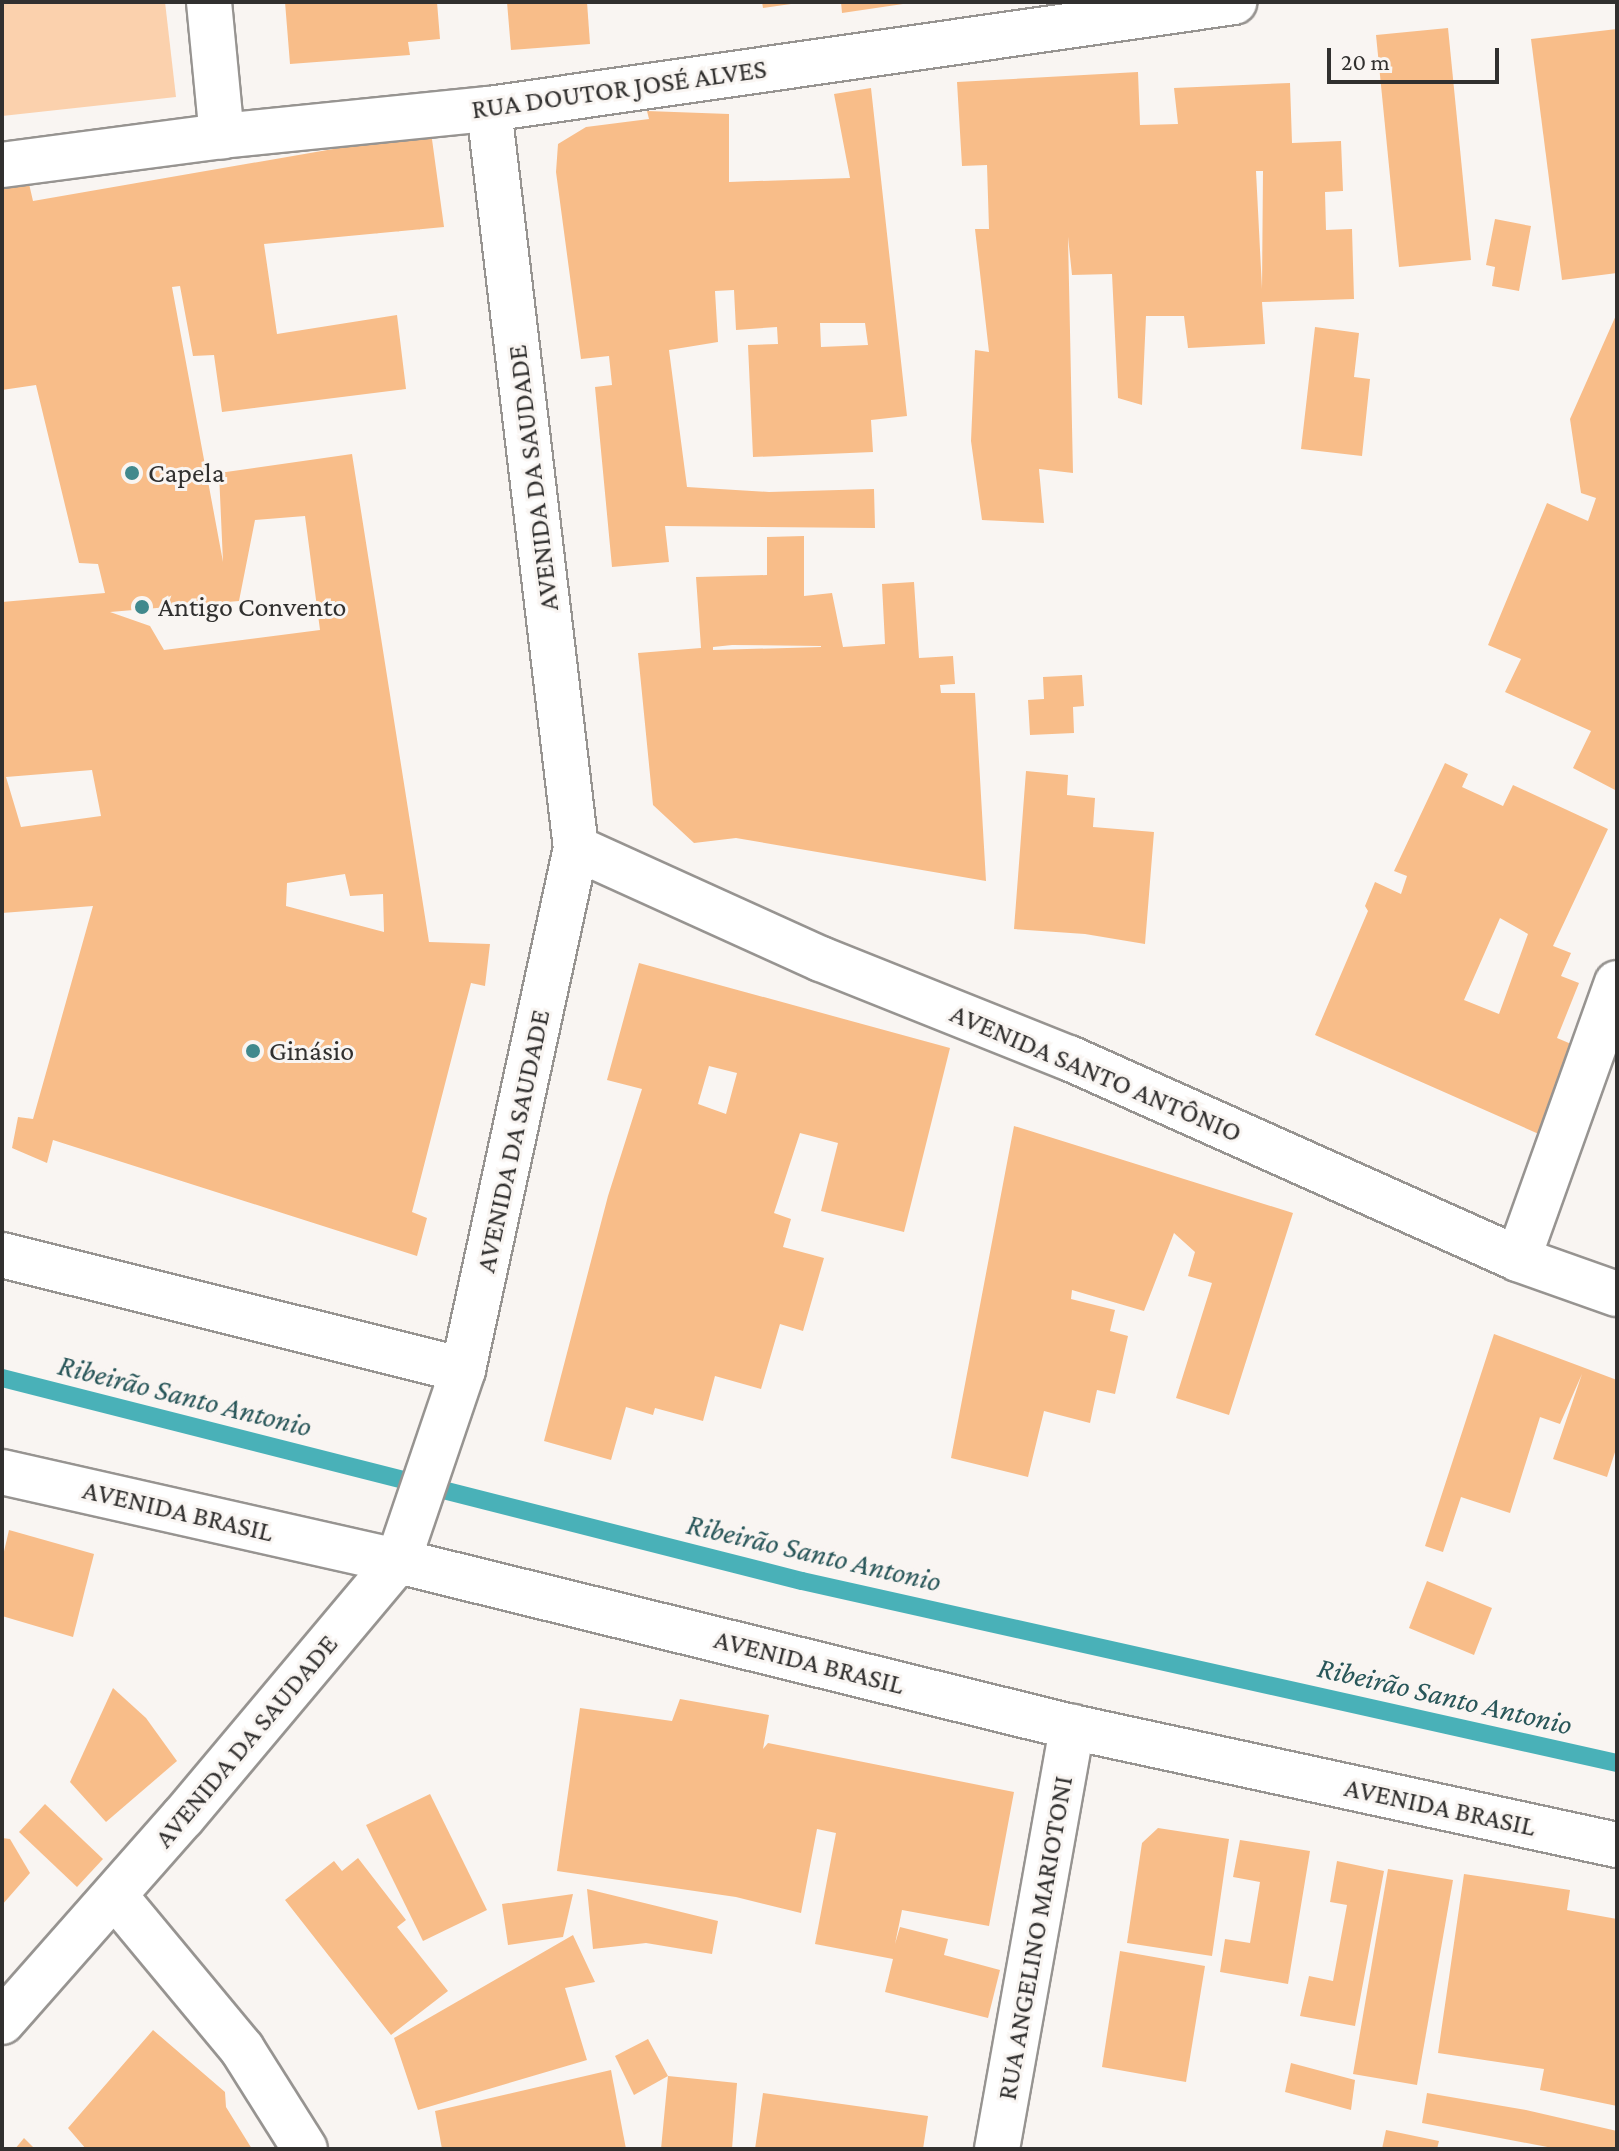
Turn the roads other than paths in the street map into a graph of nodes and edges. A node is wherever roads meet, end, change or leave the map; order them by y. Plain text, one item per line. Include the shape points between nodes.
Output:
1 (209, 2) edge
2 (1234, 2) edge
3 (489, 109) junction
4 (222, 136) junction
5 (2, 165) edge
6 (576, 848) junction
7 (1617, 983) edge
8 (2, 1255) edge
9 (1518, 1259) junction
10 (1617, 1294) edge
11 (463, 1370) junction
12 (2, 1472) edge
13 (398, 1561) junction
14 (1072, 1727) junction
15 (1617, 1845) edge
16 (115, 1896) junction
17 (2, 2022) edge
18 (305, 2149) edge
19 (997, 2149) edge

1 - 4 main road
2 - 3 main road, RUA DOUTOR JOSÉ ALVES
3 - 4 main road, RUA DOUTOR JOSÉ ALVES
3 - 6 main road, AVENIDA DA SAUDADE
4 - 5 main road, RUA DOUTOR JOSÉ ALVES
6 - 9 main road, AVENIDA SANTO ANTÔNIO via 821,959 1069,1058
6 - 11 main road, AVENIDA DA SAUDADE
7 - 9 main road
8 - 11 main road
9 - 10 main road, AVENIDA SANTO ANTÔNIO
11 - 13 main road, AVENIDA DA SAUDADE
12 - 13 main road, AVENIDA BRASIL
13 - 14 main road, AVENIDA BRASIL
13 - 16 main road, AVENIDA DA SAUDADE
14 - 15 main road, AVENIDA BRASIL
14 - 19 main road, RUA ANGELINO MARIOTONI
16 - 17 main road, AVENIDA DA SAUDADE
16 - 18 main road via 242,2049

